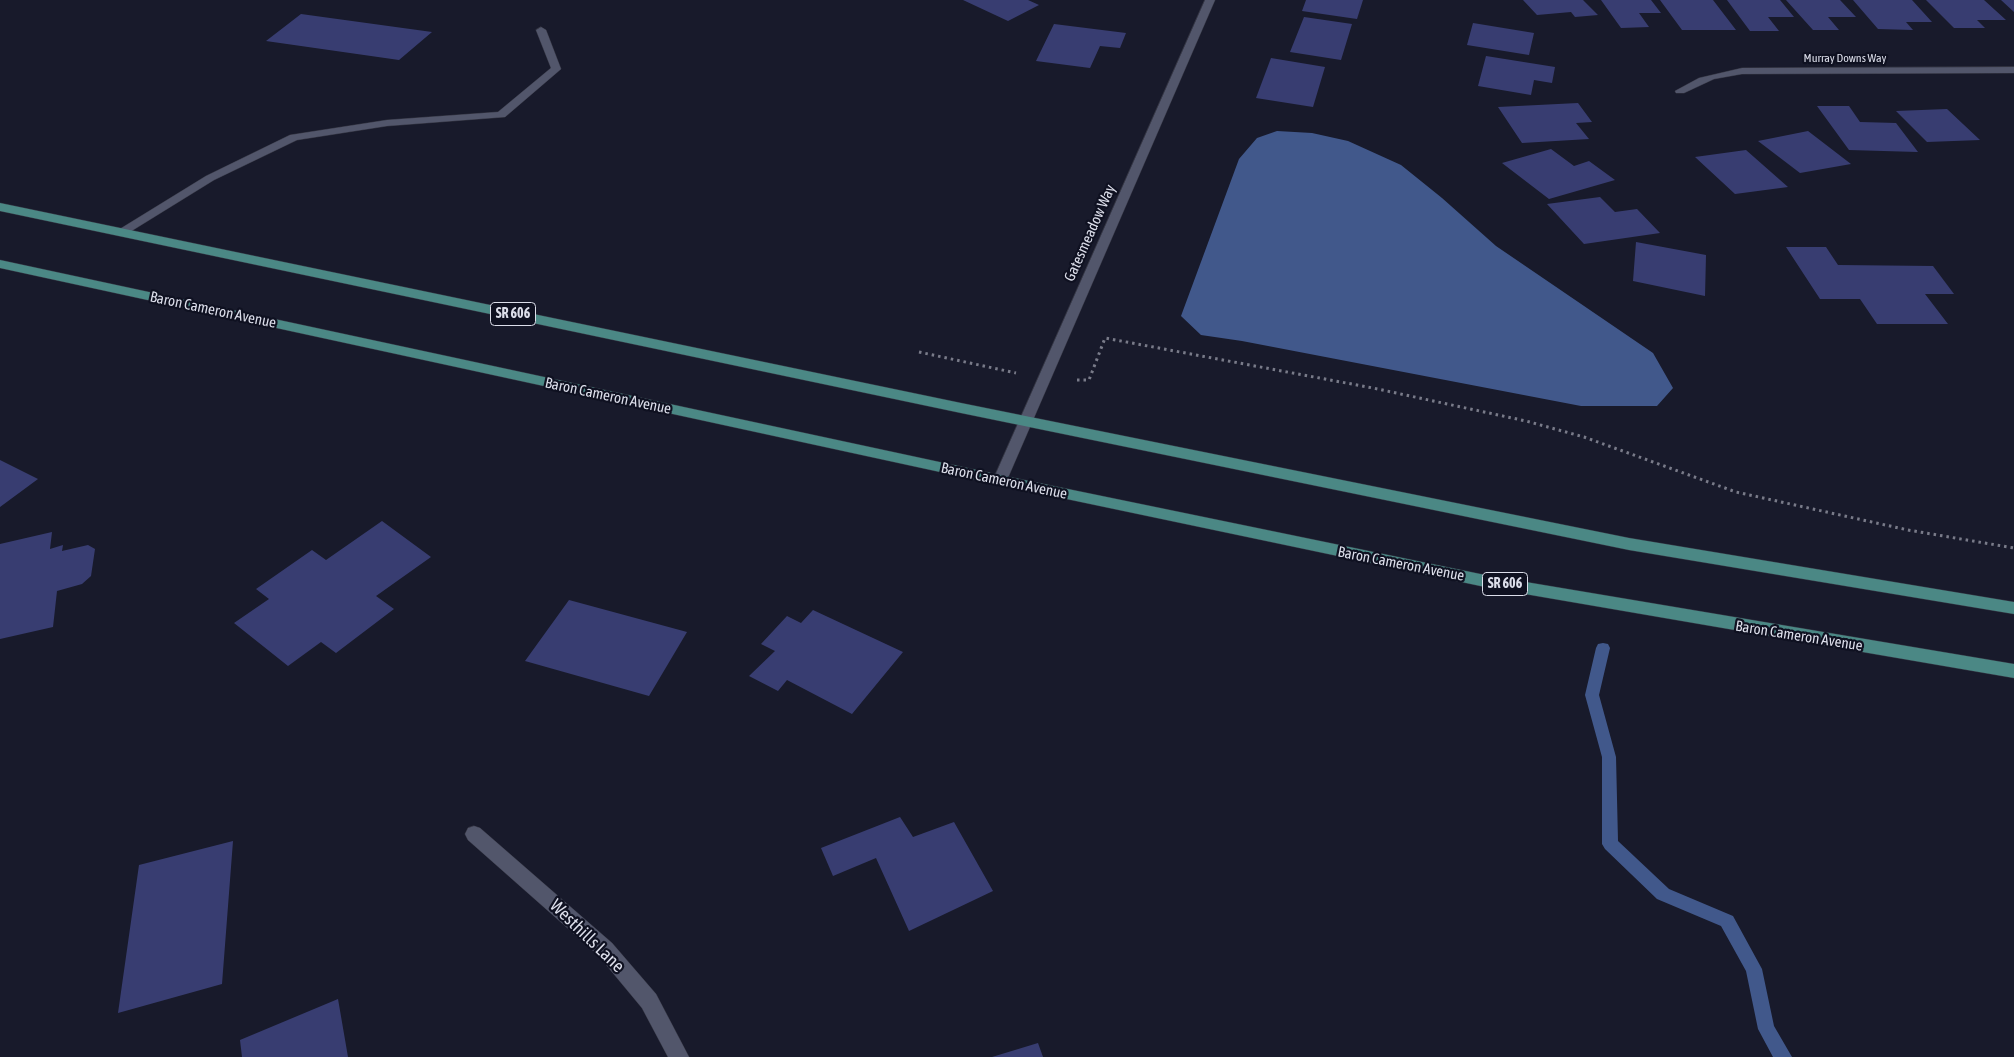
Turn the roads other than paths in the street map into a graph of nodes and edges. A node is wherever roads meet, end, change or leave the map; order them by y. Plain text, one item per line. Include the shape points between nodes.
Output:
1 (1195, 0) edge
2 (1209, 1) edge
3 (541, 30) dead end
4 (2014, 70) edge
5 (1680, 91) dead end
6 (0, 207) edge
7 (121, 232) junction
8 (0, 264) edge
9 (1026, 420) junction
10 (1000, 480) junction
11 (2014, 608) edge
12 (2014, 670) edge
13 (474, 834) dead end
14 (679, 1057) edge

1 - 2 street
2 - 9 street, Gatesmeadow Way
3 - 7 street via 556,69 501,115 387,123 294,136 210,178
4 - 5 street, Murray Downs Way via 1742,70 1693,82
6 - 7 main road, SR 606
7 - 9 main road, SR 606
8 - 10 main road, Baron Cameron Avenue / SR 606
9 - 10 street, Gatesmeadow Way
9 - 11 main road, SR 606 via 1629,544
10 - 12 main road, Baron Cameron Avenue / SR 606 via 1490,582
13 - 14 street, Westhills Lane via 605,949 649,1001

